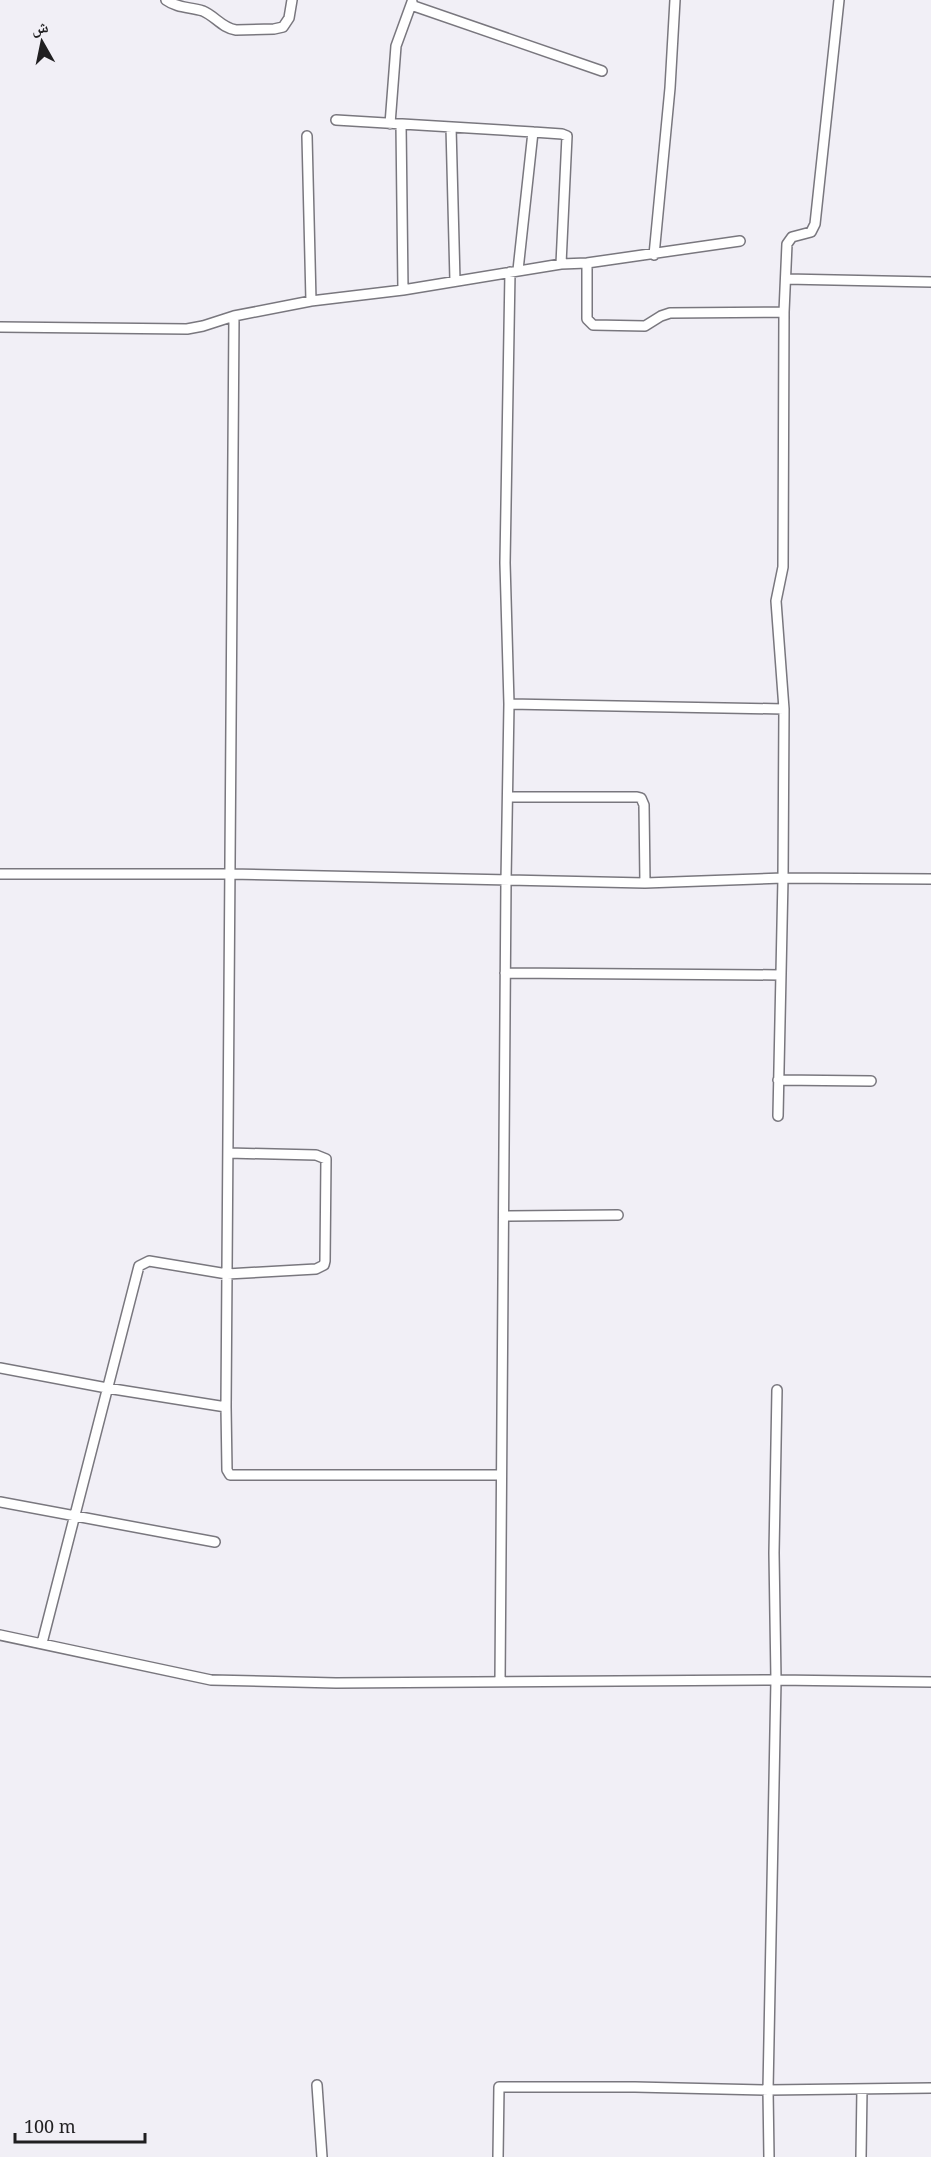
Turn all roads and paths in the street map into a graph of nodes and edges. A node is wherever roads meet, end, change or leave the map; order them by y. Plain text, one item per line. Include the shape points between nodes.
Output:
1 (166, 0) edge
2 (292, 0) edge
3 (675, 0) edge
4 (839, 0) edge
5 (412, 3) edge
6 (602, 71) dead end
7 (336, 120) dead end
8 (390, 124) junction
9 (401, 124) junction
10 (451, 127) junction
11 (533, 132) junction
12 (307, 136) dead end
13 (740, 241) dead end
14 (654, 255) junction
15 (587, 263) junction
16 (561, 264) junction
17 (514, 271) junction
18 (786, 279) junction
19 (455, 281) junction
20 (931, 282) edge
21 (403, 290) junction
22 (311, 301) junction
23 (784, 312) junction
24 (234, 316) junction
25 (0, 327) edge
26 (509, 704) junction
27 (784, 709) junction
28 (508, 797) junction
29 (0, 874) edge
30 (229, 874) junction
31 (783, 878) junction
32 (931, 879) edge
33 (506, 881) junction
34 (645, 883) junction
35 (505, 973) junction
36 (780, 975) junction
37 (778, 1080) junction
38 (872, 1081) dead end
39 (778, 1116) dead end
40 (228, 1153) junction
41 (618, 1215) dead end
42 (505, 1216) junction
43 (227, 1274) junction
44 (0, 1368) edge
45 (107, 1388) junction
46 (777, 1390) dead end
47 (226, 1407) junction
48 (501, 1475) junction
49 (0, 1503) edge
50 (75, 1516) junction
51 (215, 1542) dead end
52 (0, 1635) edge
53 (42, 1643) junction
54 (776, 1680) junction
55 (500, 1682) junction
56 (931, 1682) edge
57 (317, 2085) dead end
58 (931, 2088) edge
59 (862, 2089) junction
60 (768, 2090) junction
61 (322, 2157) edge
62 (498, 2157) edge
63 (769, 2157) edge
64 (861, 2157) edge

1 - 2 street via 175,6 205,12 236,30 284,27
3 - 14 street
4 - 18 street via 815,224 811,232 789,240
5 - 6 street
5 - 8 street via 396,46
7 - 8 street
8 - 9 street
9 - 10 street
9 - 21 street
10 - 11 street
10 - 19 street
11 - 16 street via 567,136
11 - 17 street
12 - 22 street
13 - 14 street
14 - 15 street
15 - 16 street
15 - 23 street via 586,320 590,324 645,326 670,313
16 - 17 street
17 - 19 street
17 - 26 street via 506,563
18 - 20 street
18 - 23 street
19 - 21 street
21 - 22 street
22 - 24 street
23 - 27 street via 783,567 776,601
24 - 25 street via 187,329
24 - 30 street
26 - 27 street
26 - 28 street
27 - 31 street
28 - 33 street
28 - 34 street via 641,798
29 - 30 street
30 - 33 street
30 - 40 street
31 - 32 street
31 - 34 street
31 - 36 street
33 - 34 street
33 - 35 street
35 - 36 street
35 - 42 street
36 - 37 street
37 - 38 street
37 - 39 street
40 - 43 street
40 - 43 street via 316,1155 328,1163 324,1265 311,1270
41 - 42 street
42 - 48 street
43 - 45 street via 149,1261 139,1266
43 - 47 street
44 - 45 street
45 - 47 street
45 - 50 street
46 - 54 street
47 - 48 street via 230,1475
48 - 55 street
49 - 50 street
50 - 51 street
50 - 53 street
52 - 53 street
53 - 55 street via 211,1680
54 - 55 street
54 - 56 street
54 - 60 street
57 - 61 street
58 - 59 street
59 - 60 street
59 - 64 street
60 - 62 street via 499,2087
60 - 63 street

